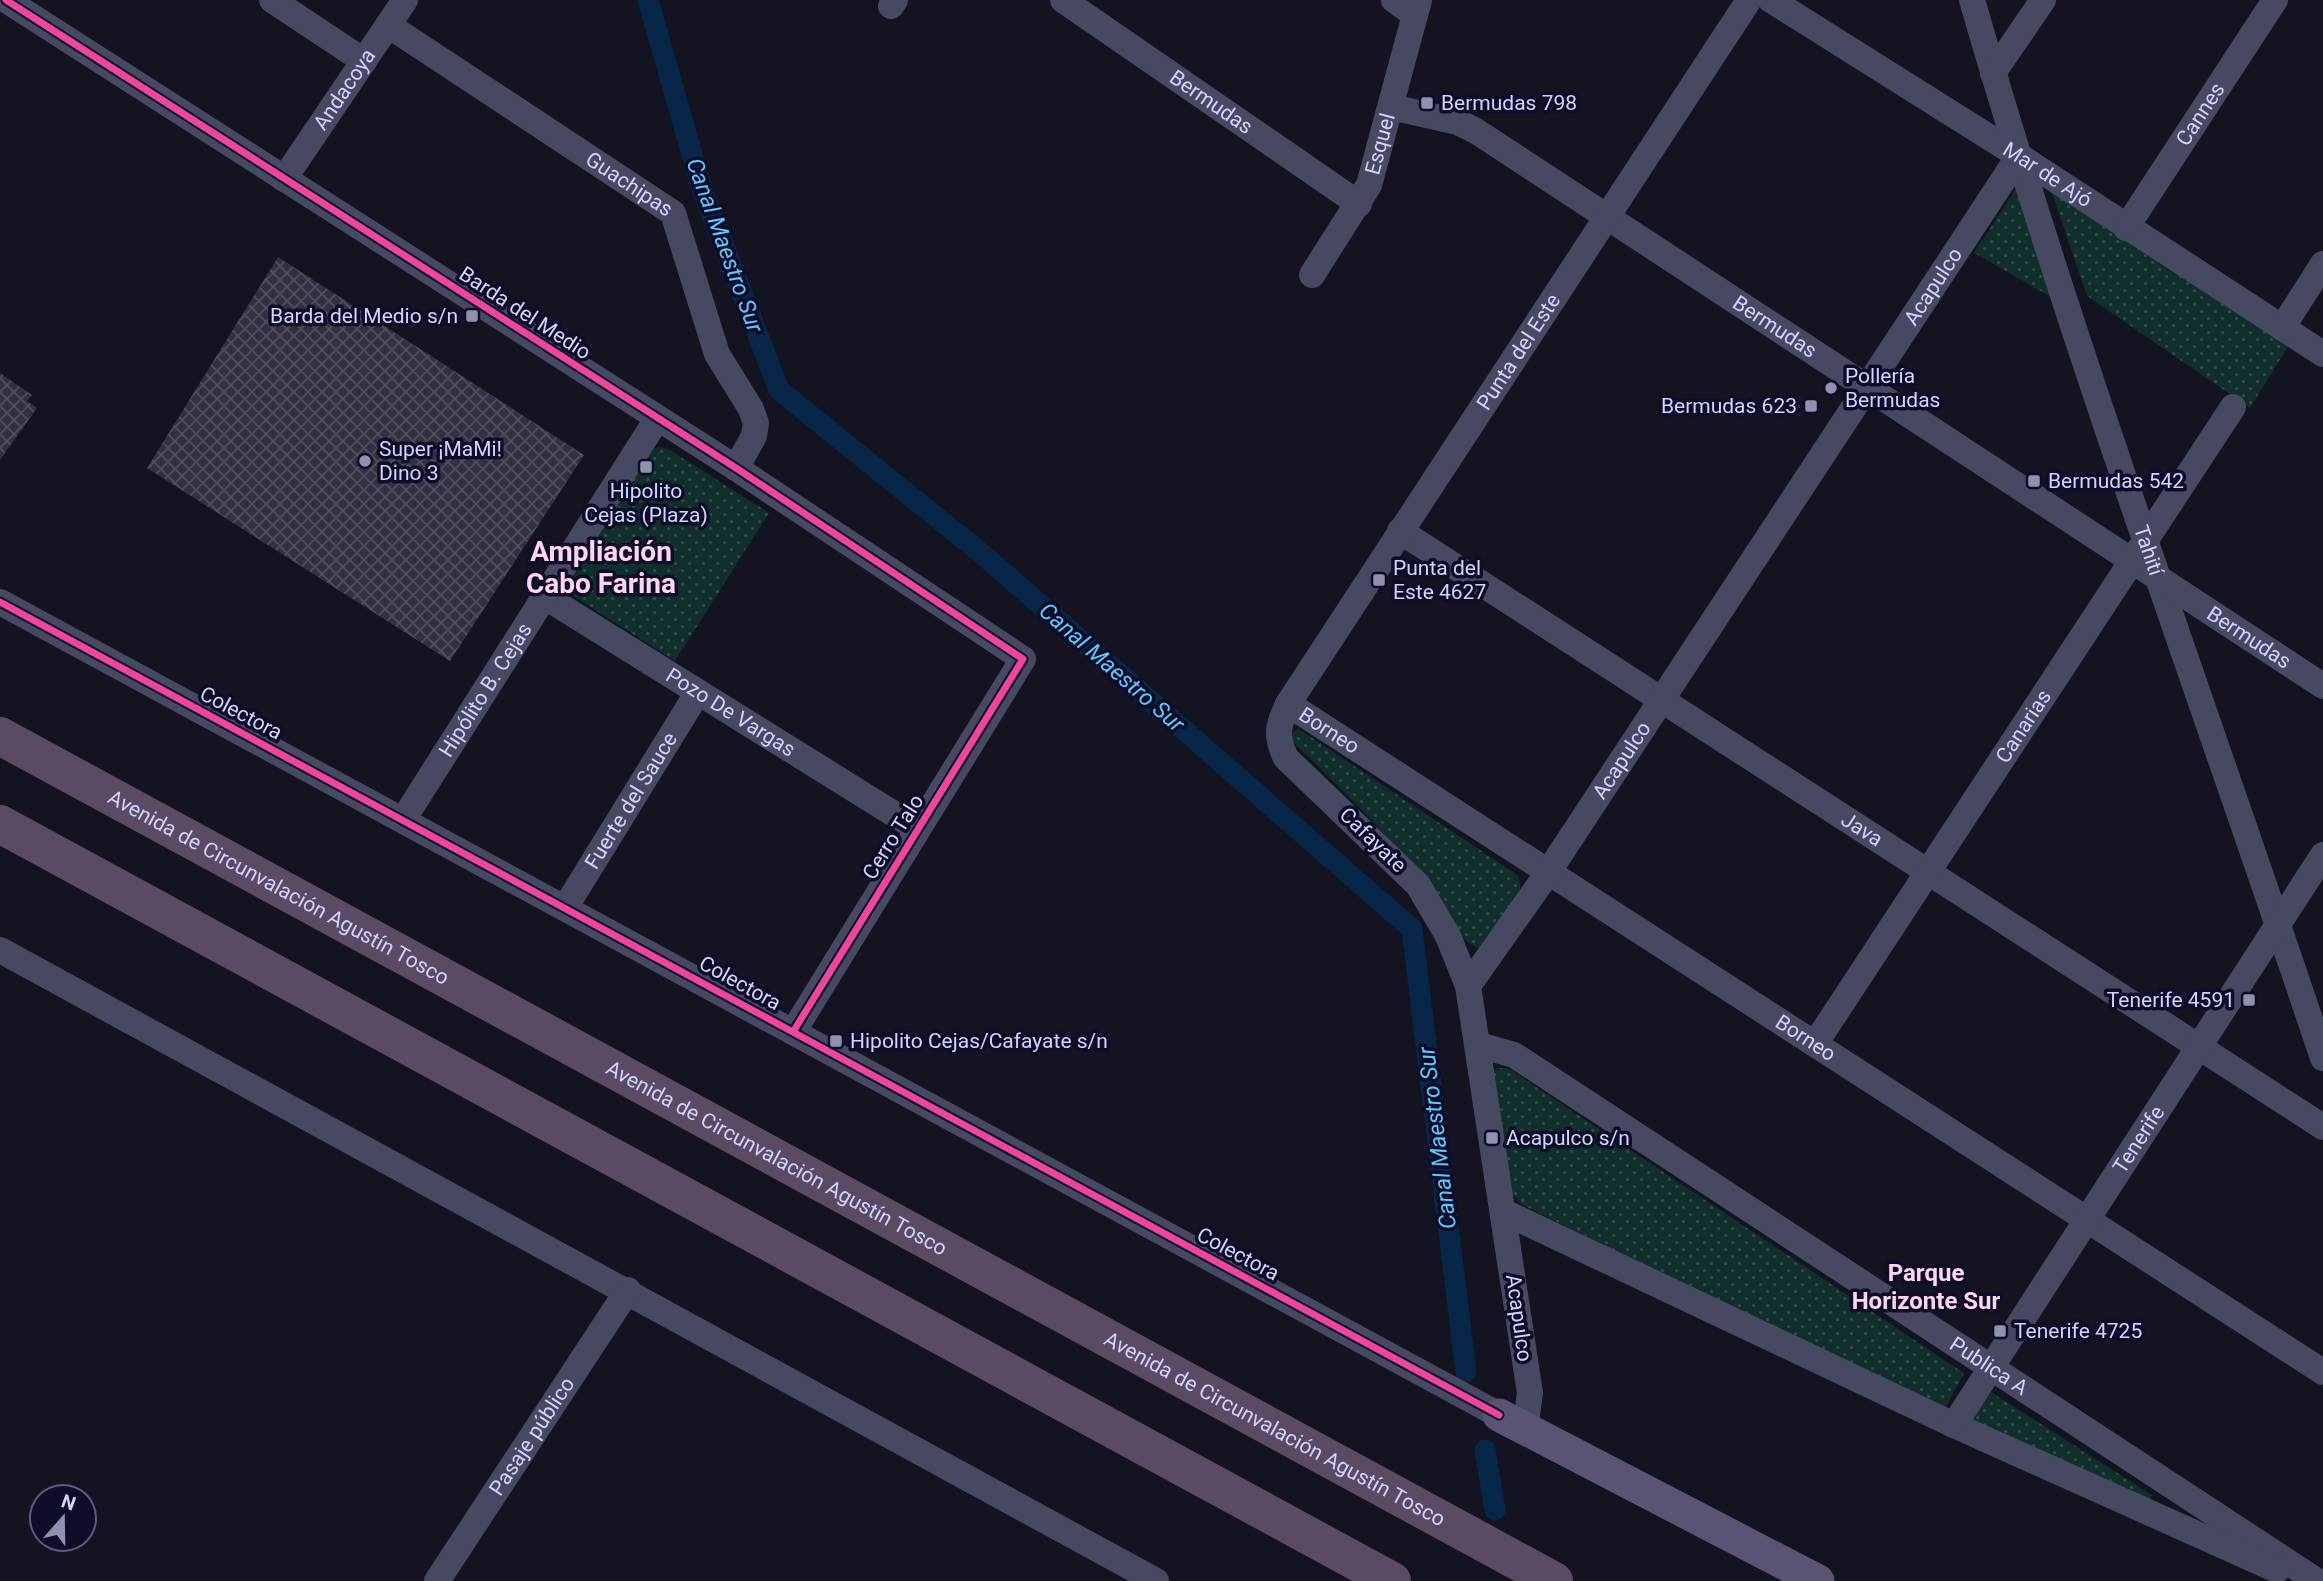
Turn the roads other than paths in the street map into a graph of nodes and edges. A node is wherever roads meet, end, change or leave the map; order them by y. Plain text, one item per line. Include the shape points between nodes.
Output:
1 (6, 0) edge
2 (272, 0) edge
3 (405, 0) edge
4 (1063, 0) edge
5 (1749, 0) edge
6 (1771, 0) edge
7 (1972, 0) edge
8 (2043, 0) edge
9 (2275, 0) edge
10 (1409, 5) edge
11 (388, 25) junction
12 (364, 61) junction
13 (1993, 73) junction
14 (1391, 107) junction
15 (2019, 156) junction
16 (284, 180) junction
17 (1359, 204) junction
18 (1606, 216) junction
19 (2126, 228) junction
20 (2323, 264) edge
21 (1311, 275) dead end
22 (2282, 328) junction
23 (2323, 354) edge
24 (1866, 387) junction
25 (2232, 407) dead end
26 (657, 419) junction
27 (736, 468) junction
28 (1400, 531) junction
29 (2138, 551) junction
30 (2157, 577) junction
31 (544, 596) junction
32 (0, 602) edge
33 (1023, 659) joint
34 (2323, 686) edge
35 (698, 692) junction
36 (1661, 700) junction
37 (1288, 704) junction
38 (0, 736) edge
39 (403, 820) junction
40 (0, 824) edge
41 (918, 830) junction
42 (0, 831) edge
43 (39, 846) junction
44 (2323, 855) edge
45 (1928, 872) junction
46 (1547, 874) junction
47 (565, 908) junction
48 (2278, 925) junction
49 (0, 950) edge
50 (1468, 986) junction
51 (793, 1032) junction
52 (1815, 1044) junction
53 (1479, 1045) junction
54 (2199, 1046) junction
55 (2323, 1058) edge
56 (2323, 1127) edge
57 (1504, 1212) junction
58 (2086, 1221) junction
59 (628, 1290) junction
60 (1992, 1367) junction
61 (2323, 1372) edge
62 (1512, 1423) junction
63 (1954, 1425) junction
64 (2183, 1493) junction
65 (2166, 1520) junction
66 (437, 1581) edge
67 (1156, 1581) edge
68 (1392, 1581) edge
69 (1554, 1581) edge
70 (1818, 1581) edge
71 (2302, 1581) edge
72 (2317, 1581) edge

1 - 16 street, Barda del Medio
2 - 12 street
3 - 11 street, Andacoya
4 - 17 street, Bermudas
5 - 18 street, Punta del Este
6 - 15 street, Mar de Ajó
7 - 13 street, Tahití
8 - 13 street
9 - 19 street, Cannes
10 - 14 street, Esquel
11 - 12 street, Andacoya
11 - 27 street, Guachipas via 673,213 717,354 756,423
12 - 16 street, Andacoya
13 - 15 street, Tahití
14 - 17 street, Esquel
14 - 18 street, Bermudas via 1458,122 1476,131
15 - 19 street, Mar de Ajó
15 - 24 street, Acapulco
15 - 29 street, Tahití
16 - 26 street, Barda del Medio
17 - 21 street, Esquel
18 - 24 street, Bermudas
18 - 28 street, Punta del Este
19 - 22 street, Mar de Ajó
20 - 22 street
22 - 23 street, Mar de Ajó
24 - 29 street, Bermudas
24 - 36 street, Acapulco
25 - 29 street, Canarias
26 - 27 street, Barda del Medio
26 - 31 street, Hipólito B. Cejas
27 - 33 street, Barda del Medio
28 - 36 street, Java
28 - 37 street, Punta del Este
29 - 30 street, Bermudas
29 - 45 street, Canarias
30 - 34 street, Bermudas
30 - 48 street, Tahití
31 - 35 street, Pozo De Vargas
31 - 39 street, Hipólito B. Cejas
32 - 39 street, Colectora
33 - 41 street, Cerro Talo
35 - 41 street, Pozo De Vargas
35 - 47 street, Fuerte del Sauce
36 - 45 street, Java
36 - 46 street, Acapulco
37 - 46 street, Borneo
37 - 50 street, Cafayate via 1278,726 1278,742 1286,758 1418,885 1448,936
38 - 69 highway, Avenida de Circunvalación Agustín Tosco
39 - 47 street, Colectora
40 - 43 highway
41 - 51 street, Cerro Talo
42 - 43 highway
43 - 68 highway
44 - 48 street, Tenerife
45 - 52 street, Canarias
45 - 54 street, Java
46 - 50 street, Acapulco
46 - 52 street, Borneo
47 - 51 street, Colectora
48 - 54 street, Tenerife
48 - 55 street, Tahití
49 - 59 street
50 - 53 street, Acapulco
51 - 62 street, Colectora
52 - 58 street, Borneo
53 - 57 street, Acapulco
53 - 60 street, Publica A via 1514,1055
54 - 56 street, Java
54 - 58 street, Tenerife
57 - 62 street, Acapulco via 1530,1393
57 - 63 street
58 - 60 street, Tenerife
58 - 61 street, Borneo
59 - 66 street, Pasaje público
59 - 67 street
60 - 63 street, Tenerife
60 - 64 street, Publica A
62 - 70 main road, Colectora
63 - 65 street
64 - 65 street
64 - 72 street, Publica A
65 - 71 street

